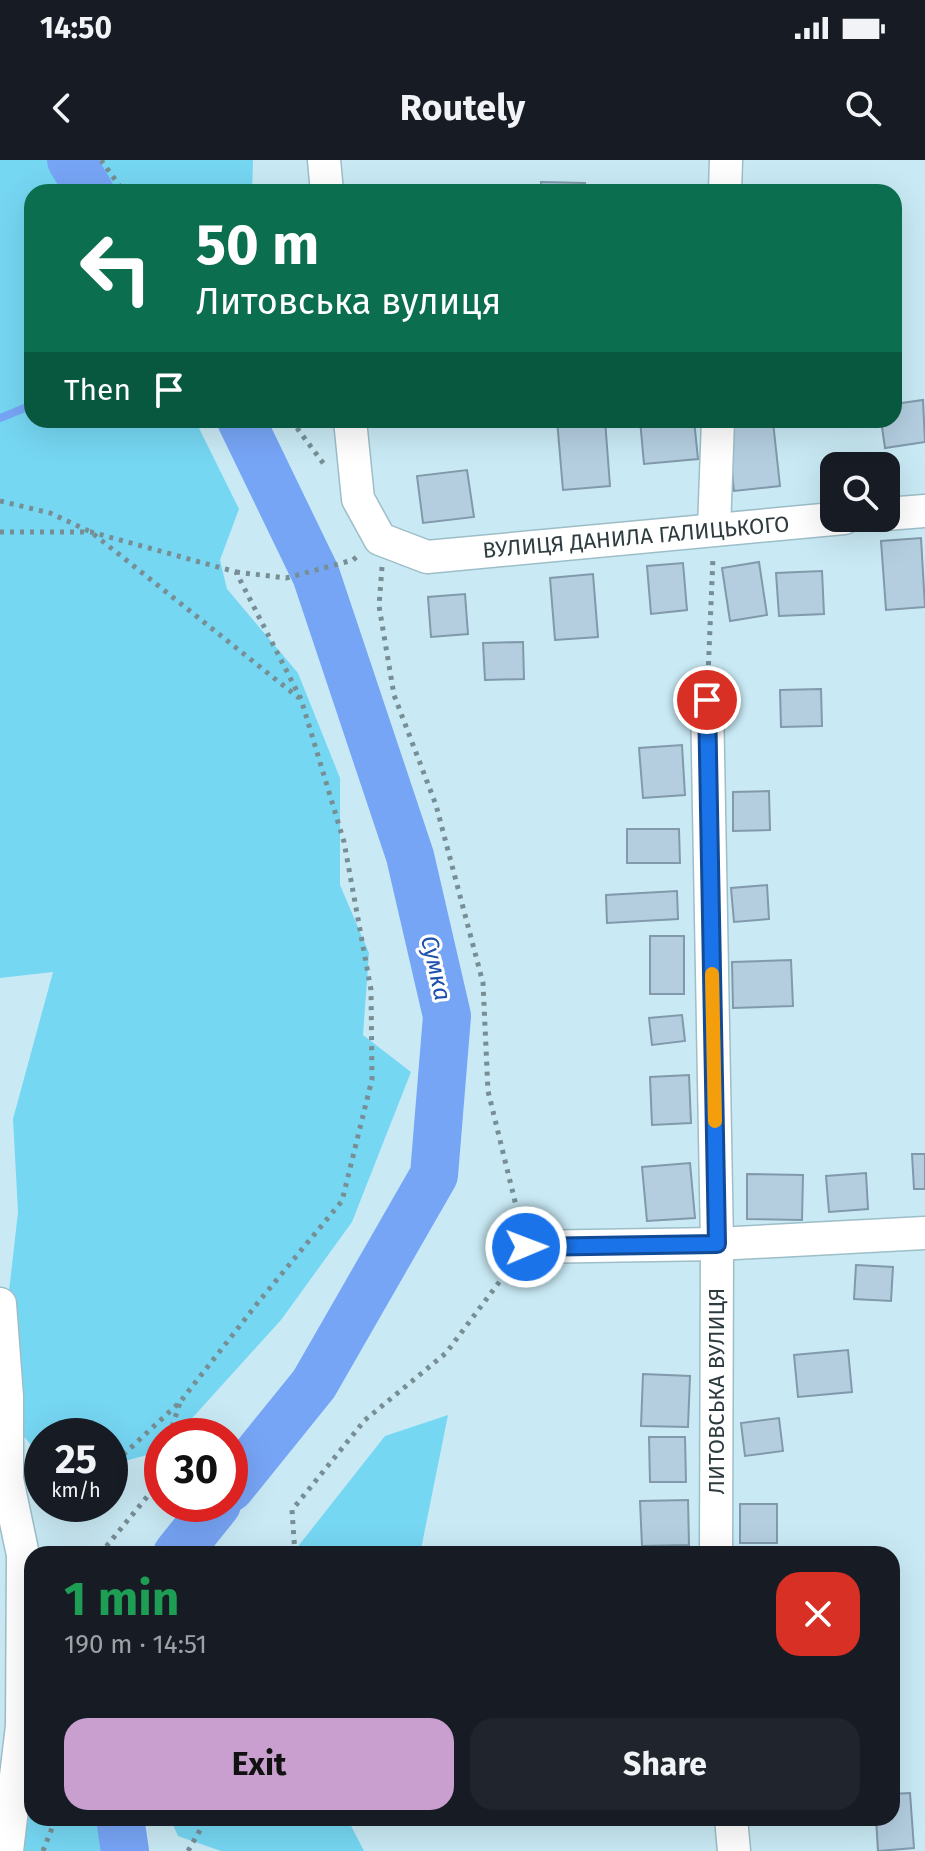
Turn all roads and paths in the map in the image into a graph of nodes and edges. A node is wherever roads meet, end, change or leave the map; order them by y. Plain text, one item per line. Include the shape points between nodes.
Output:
1 (101, 160) edge
2 (324, 160) edge
3 (726, 160) edge
4 (118, 184) edge
5 (326, 184) edge
6 (725, 184) edge
7 (351, 428) edge
8 (718, 428) edge
9 (0, 501) edge
10 (925, 511) edge
11 (900, 513) edge
12 (820, 520) edge
13 (714, 529) junction
14 (0, 532) edge
15 (91, 532) junction
16 (380, 539) junction
17 (353, 560) dead end
18 (236, 572) junction
19 (301, 699) junction
20 (707, 700) joint
21 (925, 1233) edge
22 (717, 1244) junction
23 (526, 1247) junction
24 (0, 1304) edge
25 (180, 1402) junction
26 (175, 1418) edge
27 (128, 1450) edge
28 (4, 1478) edge
29 (144, 1501) edge
30 (107, 1546) edge
31 (294, 1546) edge
32 (716, 1546) edge
33 (53, 1826) edge
34 (203, 1826) edge
35 (732, 1826) edge
36 (190, 1850) edge
37 (7, 1851) edge
38 (43, 1851) edge
39 (734, 1851) edge

1 - 4 path
2 - 5 street
3 - 6 street
7 - 16 street via 358,499
8 - 13 street
9 - 15 path via 50,513
10 - 11 street
12 - 13 street, ВУЛИЦЯ ДАНИЛА ГАЛИЦЬКОГО
13 - 16 street, ВУЛИЦЯ ДАНИЛА ГАЛИЦЬКОГО via 427,557
13 - 20 path
14 - 15 path
15 - 18 path
15 - 19 path
16 - 23 path via 379,606 394,695 436,805 483,983 488,1091
17 - 18 path via 286,578
18 - 19 path
19 - 25 path via 344,842 371,990 372,1079 342,1201
20 - 22 street, ЛИТОВСЬКА ВУЛИЦЯ
21 - 22 street
22 - 23 street
22 - 32 street, ЛИТОВСЬКА ВУЛИЦЯ
23 - 31 path via 446,1353 365,1420 292,1510
24 - 28 street via 7,1397
25 - 26 path
25 - 27 path
28 - 37 street via 23,1555 22,1726
29 - 30 path
33 - 38 path
34 - 36 path
35 - 39 street

